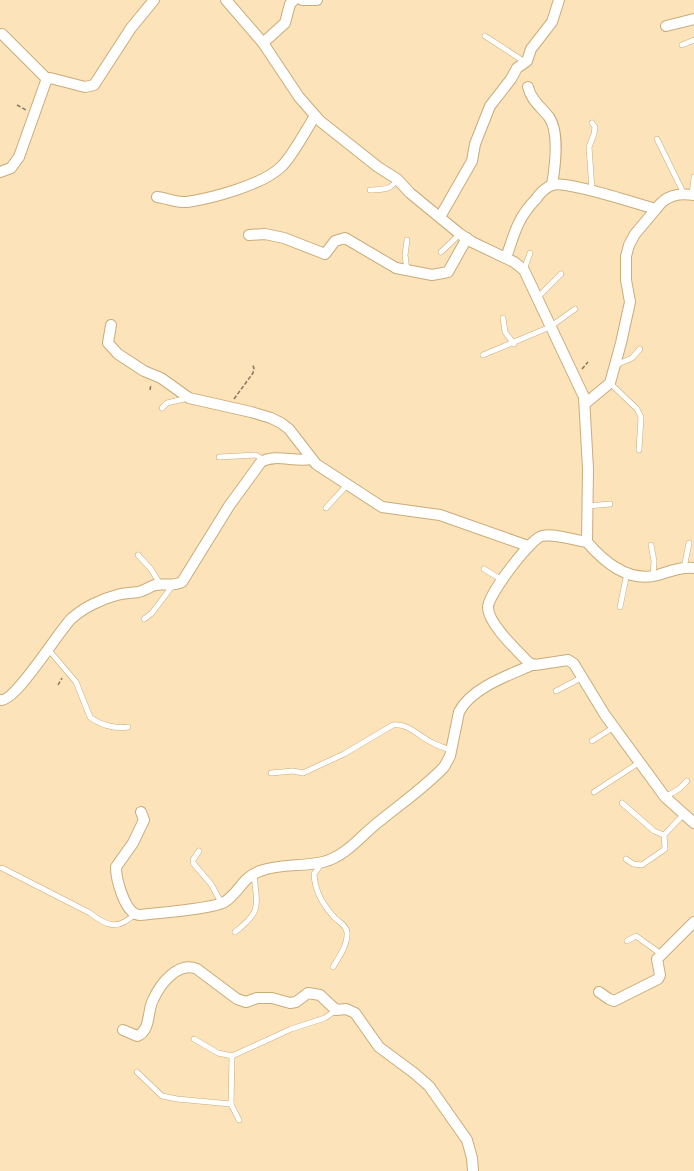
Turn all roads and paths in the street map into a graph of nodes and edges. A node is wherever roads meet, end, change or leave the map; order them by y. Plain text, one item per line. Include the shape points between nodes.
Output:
1 (154, 0) edge
2 (226, 0) edge
3 (294, 0) edge
4 (302, 0) edge
5 (317, 0) edge
6 (558, 0) edge
7 (694, 19) edge
8 (666, 26) dead end
9 (2, 34) dead end
10 (485, 36) dead end
11 (694, 40) edge
12 (263, 43) junction
13 (682, 45) dead end
14 (526, 62) junction
15 (47, 79) junction
16 (528, 87) dead end
17 (314, 116) junction
18 (592, 123) dead end
19 (657, 139) dead end
20 (0, 172) edge
21 (694, 177) edge
22 (397, 179) junction
23 (552, 185) junction
24 (370, 190) dead end
25 (592, 190) junction
26 (690, 194) edge
27 (157, 197) dead end
28 (656, 209) junction
29 (440, 217) junction
30 (250, 235) dead end
31 (464, 236) junction
32 (407, 240) dead end
33 (441, 252) dead end
34 (530, 253) dead end
35 (506, 258) junction
36 (406, 270) junction
37 (524, 270) junction
38 (561, 274) dead end
39 (537, 298) junction
40 (575, 309) dead end
41 (503, 318) dead end
42 (111, 325) dead end
43 (550, 327) junction
44 (514, 344) junction
45 (640, 349) dead end
46 (483, 355) dead end
47 (252, 364) dead end
48 (615, 365) junction
49 (610, 383) junction
50 (189, 398) junction
51 (586, 403) junction
52 (162, 408) dead end
53 (231, 408) junction
54 (639, 450) dead end
55 (218, 457) dead end
56 (311, 459) junction
57 (264, 460) junction
58 (348, 484) junction
59 (610, 504) dead end
60 (588, 506) junction
61 (326, 508) dead end
62 (587, 542) junction
63 (689, 543) dead end
64 (651, 545) dead end
65 (528, 546) junction
66 (138, 555) dead end
67 (689, 568) edge
68 (484, 569) dead end
69 (627, 573) junction
70 (652, 576) junction
71 (503, 581) junction
72 (160, 585) junction
73 (173, 585) junction
74 (620, 607) dead end
75 (144, 619) dead end
76 (48, 649) junction
77 (532, 665) junction
78 (582, 677) junction
79 (556, 691) dead end
80 (0, 701) edge
81 (128, 727) dead end
82 (614, 727) junction
83 (592, 741) dead end
84 (451, 750) junction
85 (640, 762) junction
86 (271, 773) dead end
87 (687, 781) dead end
88 (594, 792) dead end
89 (665, 797) junction
90 (622, 803) dead end
91 (141, 812) dead end
92 (684, 814) junction
93 (694, 823) edge
94 (664, 835) junction
95 (198, 851) dead end
96 (626, 859) dead end
97 (322, 862) junction
98 (2, 868) dead end
99 (254, 874) junction
100 (222, 904) junction
101 (135, 914) junction
102 (694, 922) edge
103 (235, 932) dead end
104 (627, 941) dead end
105 (662, 954) junction
106 (333, 967) dead end
107 (599, 992) dead end
108 (336, 1010) junction
109 (123, 1030) dead end
110 (194, 1039) dead end
111 (232, 1056) junction
112 (137, 1072) dead end
113 (231, 1104) junction
114 (239, 1120) dead end
115 (473, 1171) edge

1 - 15 street via 131,28 94,85 85,87
2 - 12 street
3 - 12 street via 290,4 285,23
4 - 5 street
6 - 14 street via 552,22 531,49
7 - 8 street
9 - 15 street
10 - 14 lane
11 - 13 lane
12 - 17 street
14 - 29 street via 517,68 486,113 472,161
15 - 20 street via 20,156 11,168
16 - 23 street via 531,97 551,122 556,153
17 - 22 street
17 - 27 street via 286,161 269,176 246,186 186,202
18 - 25 lane via 595,127 589,147
19 - 26 lane
21 - 26 lane
22 - 24 lane via 394,186 388,189
22 - 29 street
23 - 25 street
23 - 35 street via 543,190 522,215
25 - 28 street
26 - 28 street via 670,196
28 - 48 street via 635,234 626,256 626,280 630,302
29 - 31 street
30 - 36 street via 265,234 284,238 325,254 335,241 345,238 389,265
31 - 33 lane
31 - 35 street
31 - 36 street via 448,272 432,275
32 - 36 lane
34 - 37 lane
35 - 37 street
37 - 39 street
38 - 39 lane
39 - 43 street
40 - 43 lane
41 - 44 lane via 505,332
42 - 50 street via 108,342 111,348 140,368 174,386
43 - 44 lane
43 - 51 street via 576,377
44 - 46 lane
45 - 48 lane via 632,358
47 - 53 path via 253,373 239,390
48 - 49 street
49 - 51 street
49 - 54 lane via 637,409 641,417
50 - 52 lane via 167,402
50 - 53 street
51 - 60 street
53 - 56 street via 271,418 280,423 305,448
55 - 57 lane via 256,455
56 - 57 street
56 - 58 street
57 - 73 street via 255,468 229,506 184,579
58 - 61 lane
58 - 65 street via 382,507 440,515
59 - 60 lane
60 - 62 street
62 - 65 street via 549,535 536,538
62 - 69 street via 611,566
63 - 67 lane
64 - 70 lane via 654,561
65 - 71 street
66 - 72 lane via 151,569
67 - 70 street
68 - 71 lane
69 - 70 street
69 - 74 lane
71 - 77 street via 487,607 490,618
72 - 73 street
72 - 76 street via 117,595 93,604 71,619
73 - 75 lane via 152,613
76 - 80 street via 18,688 7,699
76 - 81 lane via 76,682 90,717 108,726
77 - 78 street via 568,660 574,664
77 - 84 street via 491,684 463,707 459,712
78 - 79 lane
78 - 82 street
82 - 83 lane
82 - 85 street
84 - 86 lane via 431,743 399,724 303,773
84 - 97 street via 447,763 439,773 380,820 356,843 334,858
85 - 88 lane
85 - 89 street
87 - 89 lane
89 - 92 street
90 - 94 lane via 654,832
91 - 101 street via 144,820 142,828 116,867 125,901 130,911
92 - 93 street
92 - 94 lane
94 - 96 lane via 664,849 642,865 633,864
95 - 100 lane via 193,863 211,884
97 - 99 street via 282,865
97 - 106 lane via 314,874 317,894 347,932 342,953
98 - 101 lane via 103,922 117,925 125,923
99 - 100 street
99 - 103 lane via 257,903 255,913 251,920
100 - 101 street via 181,911
102 - 105 street
104 - 105 lane via 636,936
105 - 107 street via 657,960 660,973 658,979 614,1000
108 - 109 street via 320,995 308,993 296,1002 290,1003 267,998 243,1002 191,966 182,967 172,975 153,999 148,1023 142,1033 137,1036
108 - 111 lane via 325,1018 291,1029
108 - 115 street via 346,1009 355,1013 379,1047 428,1086 467,1140
110 - 111 lane via 218,1053
111 - 113 lane
112 - 113 lane via 162,1096
113 - 114 lane

